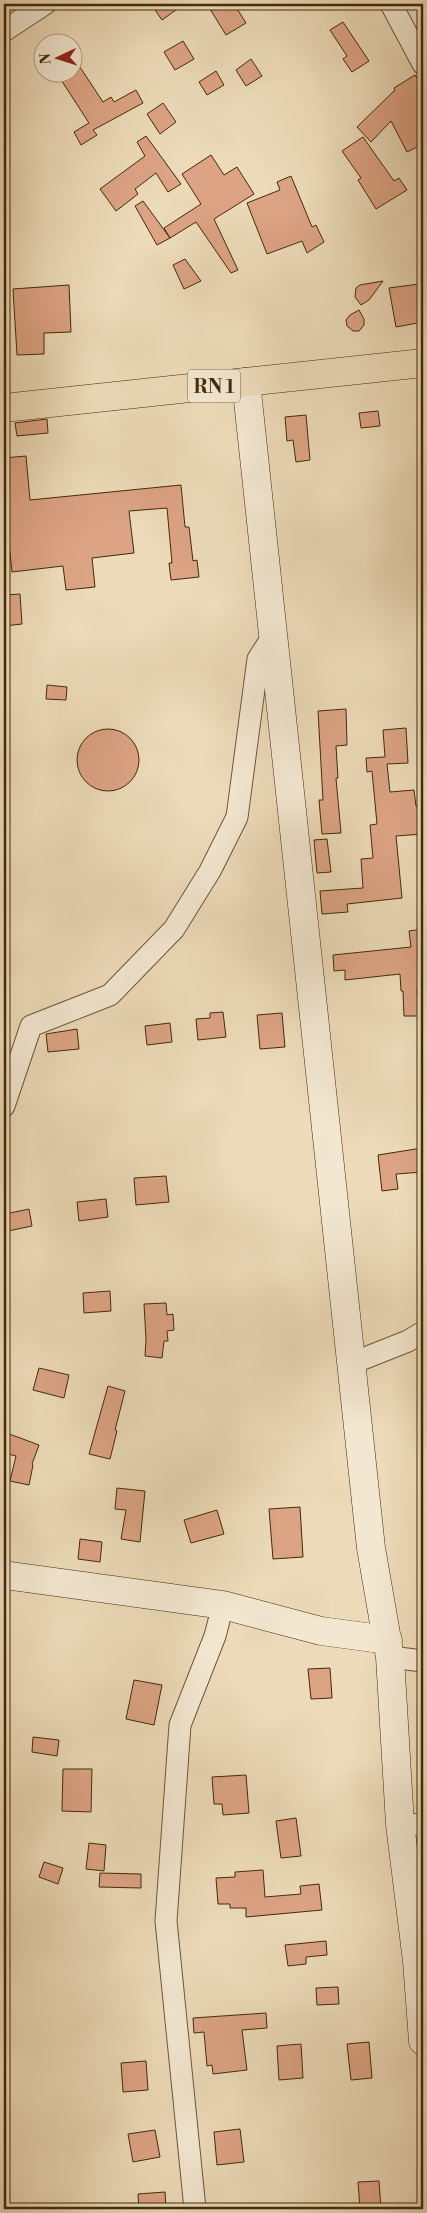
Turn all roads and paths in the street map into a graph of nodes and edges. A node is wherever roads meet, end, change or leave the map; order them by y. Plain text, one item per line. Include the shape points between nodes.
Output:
1 (45, 4) edge
2 (391, 4) edge
3 (4, 32) edge
4 (423, 64) edge
5 (423, 363) edge
6 (246, 382) junction
7 (4, 408) edge
8 (273, 636) junction
9 (4, 1106) edge
10 (423, 1332) edge
11 (350, 1364) junction
12 (4, 1575) edge
13 (223, 1605) junction
14 (389, 1648) junction
15 (423, 1661) edge
16 (412, 1824) edge
17 (423, 2041) edge
18 (195, 2209) edge

1 - 3 street
2 - 4 street
5 - 6 main road, RN 1
6 - 7 main road, RN 1
6 - 8 street
8 - 9 street via 258,658 237,817 210,871 174,929 110,995 32,1026
8 - 11 street
10 - 11 street via 408,1342
11 - 14 street via 371,1548
12 - 13 street
13 - 14 street
13 - 18 street via 215,1636 180,1725 166,1922
14 - 15 street
14 - 16 street
16 - 17 street

